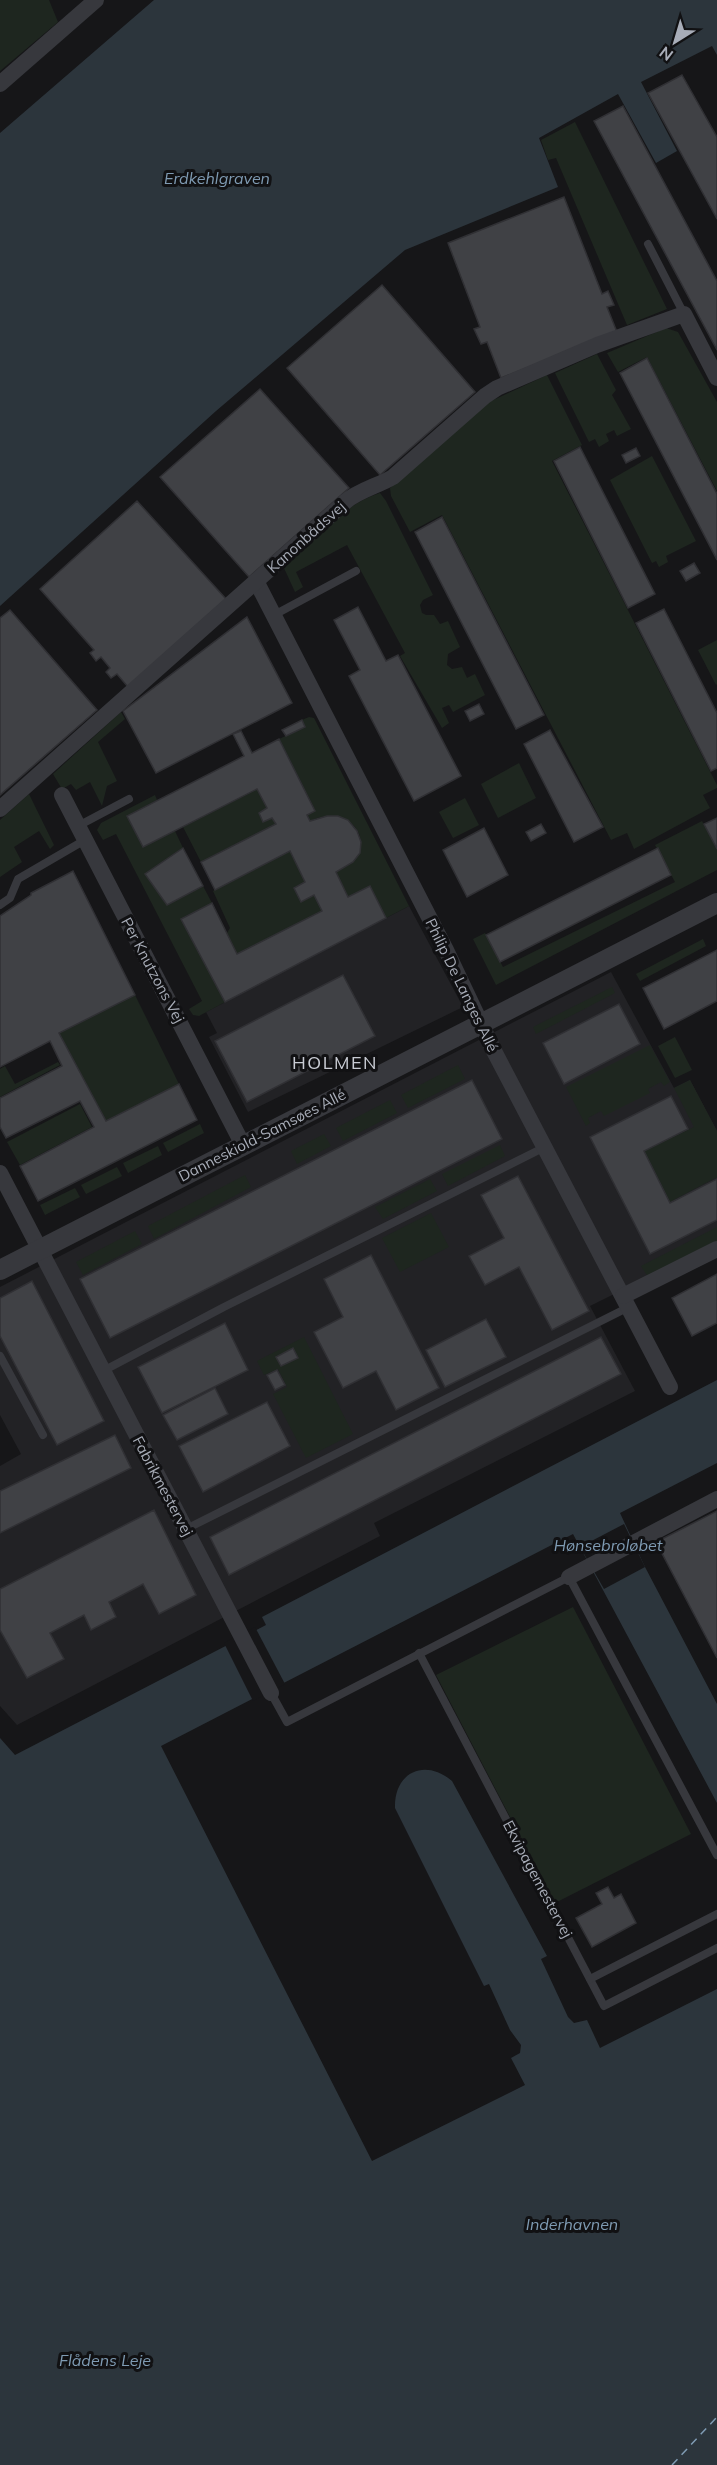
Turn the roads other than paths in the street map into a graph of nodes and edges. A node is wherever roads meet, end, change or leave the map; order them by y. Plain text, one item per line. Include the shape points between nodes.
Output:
1 (96, 0) edge
2 (0, 84) edge
3 (648, 244) dead end
4 (684, 314) junction
5 (717, 378) edge
6 (356, 571) dead end
7 (256, 581) junction
8 (274, 615) junction
9 (62, 795) dead end
10 (129, 800) dead end
11 (0, 809) edge
12 (81, 833) junction
13 (717, 903) edge
14 (0, 905) edge
15 (481, 1023) junction
16 (243, 1145) junction
17 (544, 1147) junction
18 (0, 1173) edge
19 (39, 1249) junction
20 (717, 1249) edge
21 (0, 1270) edge
22 (626, 1301) junction
23 (0, 1356) edge
24 (103, 1371) junction
25 (670, 1387) dead end
26 (43, 1435) dead end
27 (717, 1499) edge
28 (186, 1529) junction
29 (574, 1574) junction
30 (419, 1653) junction
31 (271, 1693) joint
32 (717, 1855) edge
33 (717, 1914) edge
34 (717, 1948) edge
35 (590, 1979) junction

1 - 2 street
3 - 4 lane
4 - 5 street
4 - 7 street, Kanonbådsvej via 597,345 497,388 393,477 353,495
6 - 8 lane
7 - 8 street, Philip De Langes Allé
7 - 11 street, Kanonbådsvej
8 - 15 street, Philip De Langes Allé
9 - 12 street, Per Knutzons Vej
10 - 12 lane
12 - 14 lane via 18,879 10,898
12 - 16 street, Per Knutzons Vej
13 - 15 street, Danneskiold-Samsøes Allé
15 - 16 street, Danneskiold-Samsøes Allé
15 - 17 street, Philip De Langes Allé
16 - 19 street, Danneskiold-Samsøes Allé
17 - 22 street, Philip De Langes Allé
17 - 24 lane via 224,1306
18 - 19 street, Fabrikmestervej
19 - 21 street, Danneskiold-Samsøes Allé
19 - 24 street, Fabrikmestervej
20 - 22 street
22 - 25 street, Philip De Langes Allé
22 - 28 lane via 307,1470
23 - 26 lane
24 - 28 street, Fabrikmestervej
27 - 29 street
28 - 31 street, Fabrikmestervej
29 - 30 lane
29 - 32 lane
30 - 31 lane, Fabrikmestervej via 287,1722
30 - 35 lane, Ekvipagemestervej
33 - 35 lane
34 - 35 lane, Ekvipagemestervej via 604,2006

